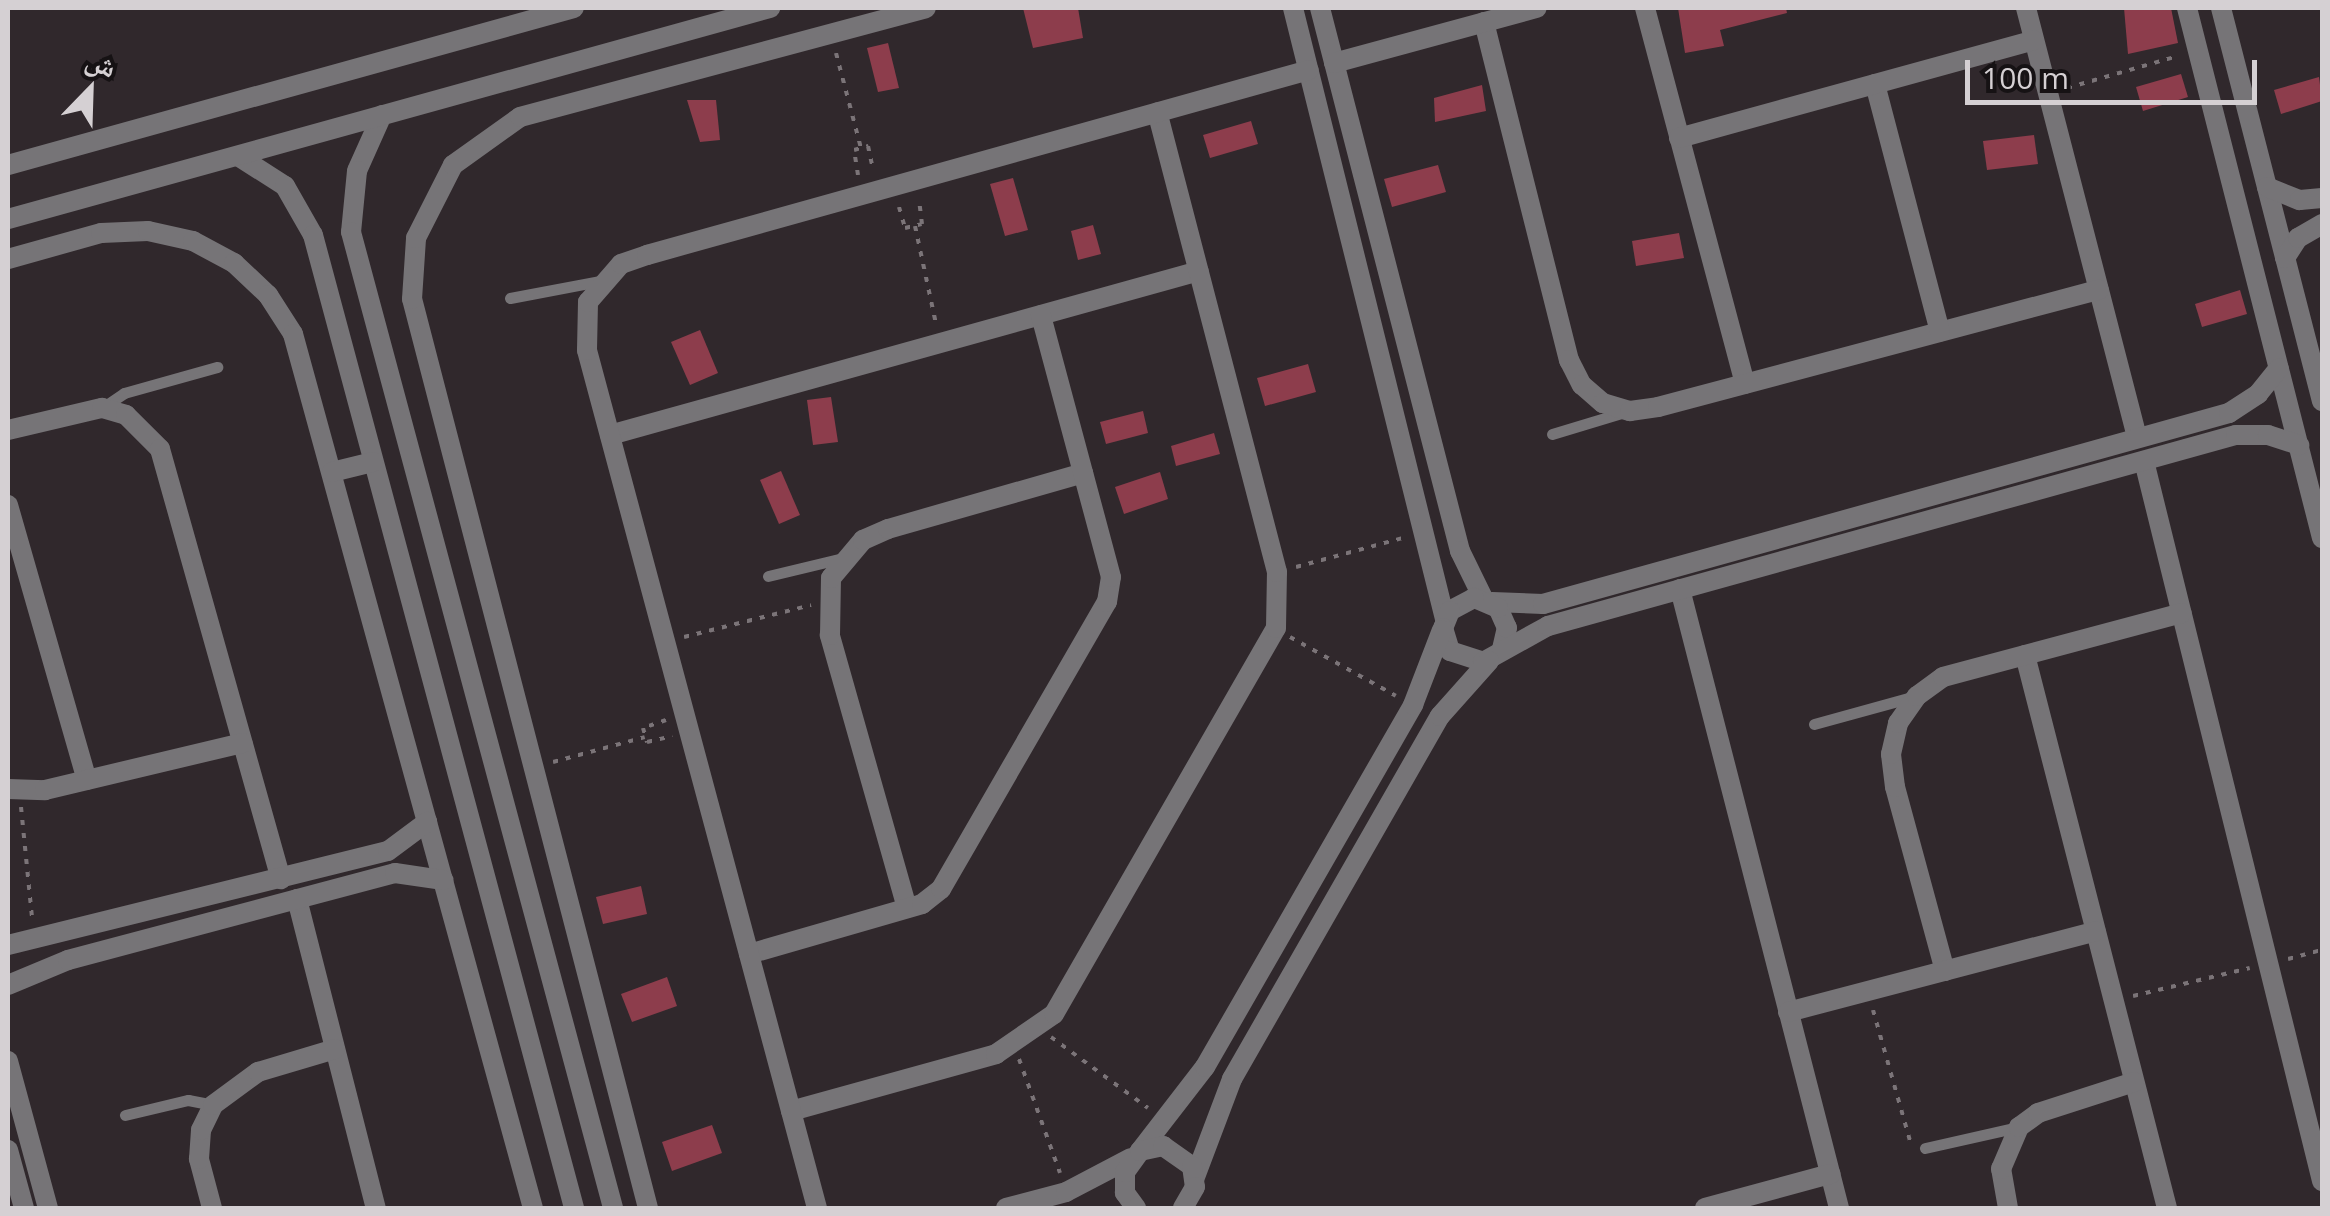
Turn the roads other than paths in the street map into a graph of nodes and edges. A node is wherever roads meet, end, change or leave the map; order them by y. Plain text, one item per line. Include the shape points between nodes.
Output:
1 (574, 8) edge
2 (770, 8) edge
3 (926, 8) edge
4 (1293, 8) edge
5 (1320, 8) edge
6 (1537, 8) edge
7 (1645, 8) edge
8 (2026, 8) edge
9 (2187, 8) edge
10 (2221, 8) edge
11 (1484, 22) junction
12 (2034, 40) junction
13 (1334, 64) junction
14 (1309, 70) junction
15 (1875, 84) junction
16 (1157, 112) junction
17 (382, 116) junction
18 (1679, 138) junction
19 (238, 156) junction
20 (8, 165) edge
21 (2267, 187) junction
22 (2322, 198) edge
23 (8, 219) edge
24 (2322, 224) edge
25 (8, 258) edge
26 (2286, 258) junction
27 (1199, 271) junction
28 (600, 281) junction
29 (2099, 290) junction
30 (510, 298) dead end
31 (1041, 315) junction
32 (1940, 332) junction
33 (217, 367) dead end
34 (2279, 368) junction
35 (1745, 384) junction
36 (2322, 402) edge
37 (102, 408) junction
38 (1630, 410) junction
39 (8, 430) edge
40 (1552, 434) dead end
41 (610, 435) junction
42 (2137, 438) junction
43 (2299, 445) junction
44 (2144, 460) junction
45 (374, 462) junction
46 (332, 472) junction
47 (1083, 473) junction
48 (8, 505) edge
49 (2322, 538) edge
50 (843, 558) junction
51 (768, 576) dead end
52 (1680, 589) junction
53 (1486, 600) junction
54 (2182, 613) junction
55 (1444, 624) junction
56 (1498, 653) junction
57 (2025, 655) junction
58 (1916, 696) junction
59 (1814, 724) dead end
60 (242, 743) junction
61 (496, 772) junction
62 (87, 780) junction
63 (459, 782) junction
64 (13, 790) edge
65 (427, 822) junction
66 (281, 879) junction
67 (443, 880) junction
68 (564, 895) junction
69 (297, 899) junction
70 (907, 908) junction
71 (533, 909) junction
72 (2096, 931) junction
73 (8, 945) edge
74 (749, 954) junction
75 (1945, 970) junction
76 (8, 985) edge
77 (1788, 1012) junction
78 (335, 1049) junction
79 (8, 1060) edge
80 (2134, 1082) junction
81 (213, 1104) junction
82 (791, 1111) junction
83 (125, 1115) dead end
84 (2020, 1127) junction
85 (1925, 1148) road end
86 (8, 1150) edge
87 (1138, 1153) junction
88 (1830, 1174) junction
89 (2322, 1180) edge
90 (12, 1188) edge
91 (1191, 1197) edge
92 (24, 1208) edge
93 (48, 1208) edge
94 (212, 1208) edge
95 (376, 1208) edge
96 (533, 1208) edge
97 (574, 1208) edge
98 (613, 1208) edge
99 (648, 1208) edge
100 (817, 1208) edge
101 (1006, 1208) edge
102 (1136, 1208) edge
103 (1706, 1208) edge
104 (1839, 1208) edge
105 (2008, 1208) edge
106 (2166, 1208) edge

1 - 20 street
2 - 17 street
3 - 68 street via 520,117 460,158 422,218 412,298
4 - 14 street
5 - 13 street
6 - 11 street
7 - 18 street
8 - 12 street
9 - 34 street
10 - 21 street
11 - 13 street
11 - 38 street via 1569,360 1582,385 1604,403
12 - 15 street
12 - 29 street
13 - 53 street via 1460,551
14 - 16 street
14 - 55 street via 1428,531
15 - 18 street
15 - 32 street
16 - 27 street
16 - 28 street via 647,255
17 - 19 street
17 - 61 street via 356,171 351,232
18 - 35 street
19 - 23 street
19 - 45 street via 285,186 302,209
21 - 22 street via 2300,200
21 - 26 street
24 - 26 street via 2298,238
25 - 46 street via 101,233 148,231 194,241 234,263 268,295 293,334
26 - 36 street
27 - 31 street
27 - 82 street via 1277,572 1276,628 1068,997 1039,1028 1014,1045
28 - 30 lane
28 - 41 street via 584,326
29 - 32 street
29 - 42 street
31 - 41 street
31 - 47 street
32 - 35 street
33 - 37 lane via 124,393
34 - 42 street via 2258,394 2229,413
34 - 43 street
35 - 38 street
37 - 39 street
37 - 60 street via 126,415 160,450
38 - 40 lane
41 - 74 street
42 - 53 street via 1543,604
43 - 44 street via 2252,434
43 - 49 street
44 - 52 street
44 - 54 street
45 - 46 street
45 - 63 street
46 - 65 street
47 - 50 street via 888,529
47 - 70 street via 1110,595 948,879 932,897
48 - 62 street
50 - 51 lane
50 - 70 street via 826,601
52 - 56 street via 1548,626
52 - 77 street
53 - 55 street via 1465,600
53 - 56 street via 1507,628
54 - 57 street
54 - 89 street
55 - 56 street via 1459,658
55 - 87 street via 1413,705 1167,1122
56 - 91 street via 1456,694 1430,733 1232,1079
57 - 58 street via 1944,677
57 - 72 street
58 - 59 lane
58 - 75 street via 1898,723 1891,754
60 - 62 street
60 - 66 street
61 - 63 street
61 - 71 street
62 - 64 street
63 - 97 street
65 - 66 street via 388,851
65 - 67 street
66 - 73 street
67 - 69 street via 395,873
67 - 96 street
68 - 71 street
68 - 99 street
69 - 76 street via 68,960
69 - 78 street
70 - 74 street
71 - 98 street
72 - 75 street
72 - 80 street
74 - 82 street
75 - 77 street
77 - 88 street
78 - 81 street via 258,1072
78 - 95 street
79 - 93 street
80 - 84 street via 2038,1114
80 - 106 street
81 - 83 lane via 188,1100
81 - 94 street via 201,1130 200,1159
82 - 100 street
84 - 85 lane
84 - 105 street via 2001,1168
86 - 90 street
87 - 91 street via 1175,1150
87 - 101 street via 1066,1192
87 - 102 street via 1124,1183
88 - 103 street
88 - 104 street
90 - 92 street

